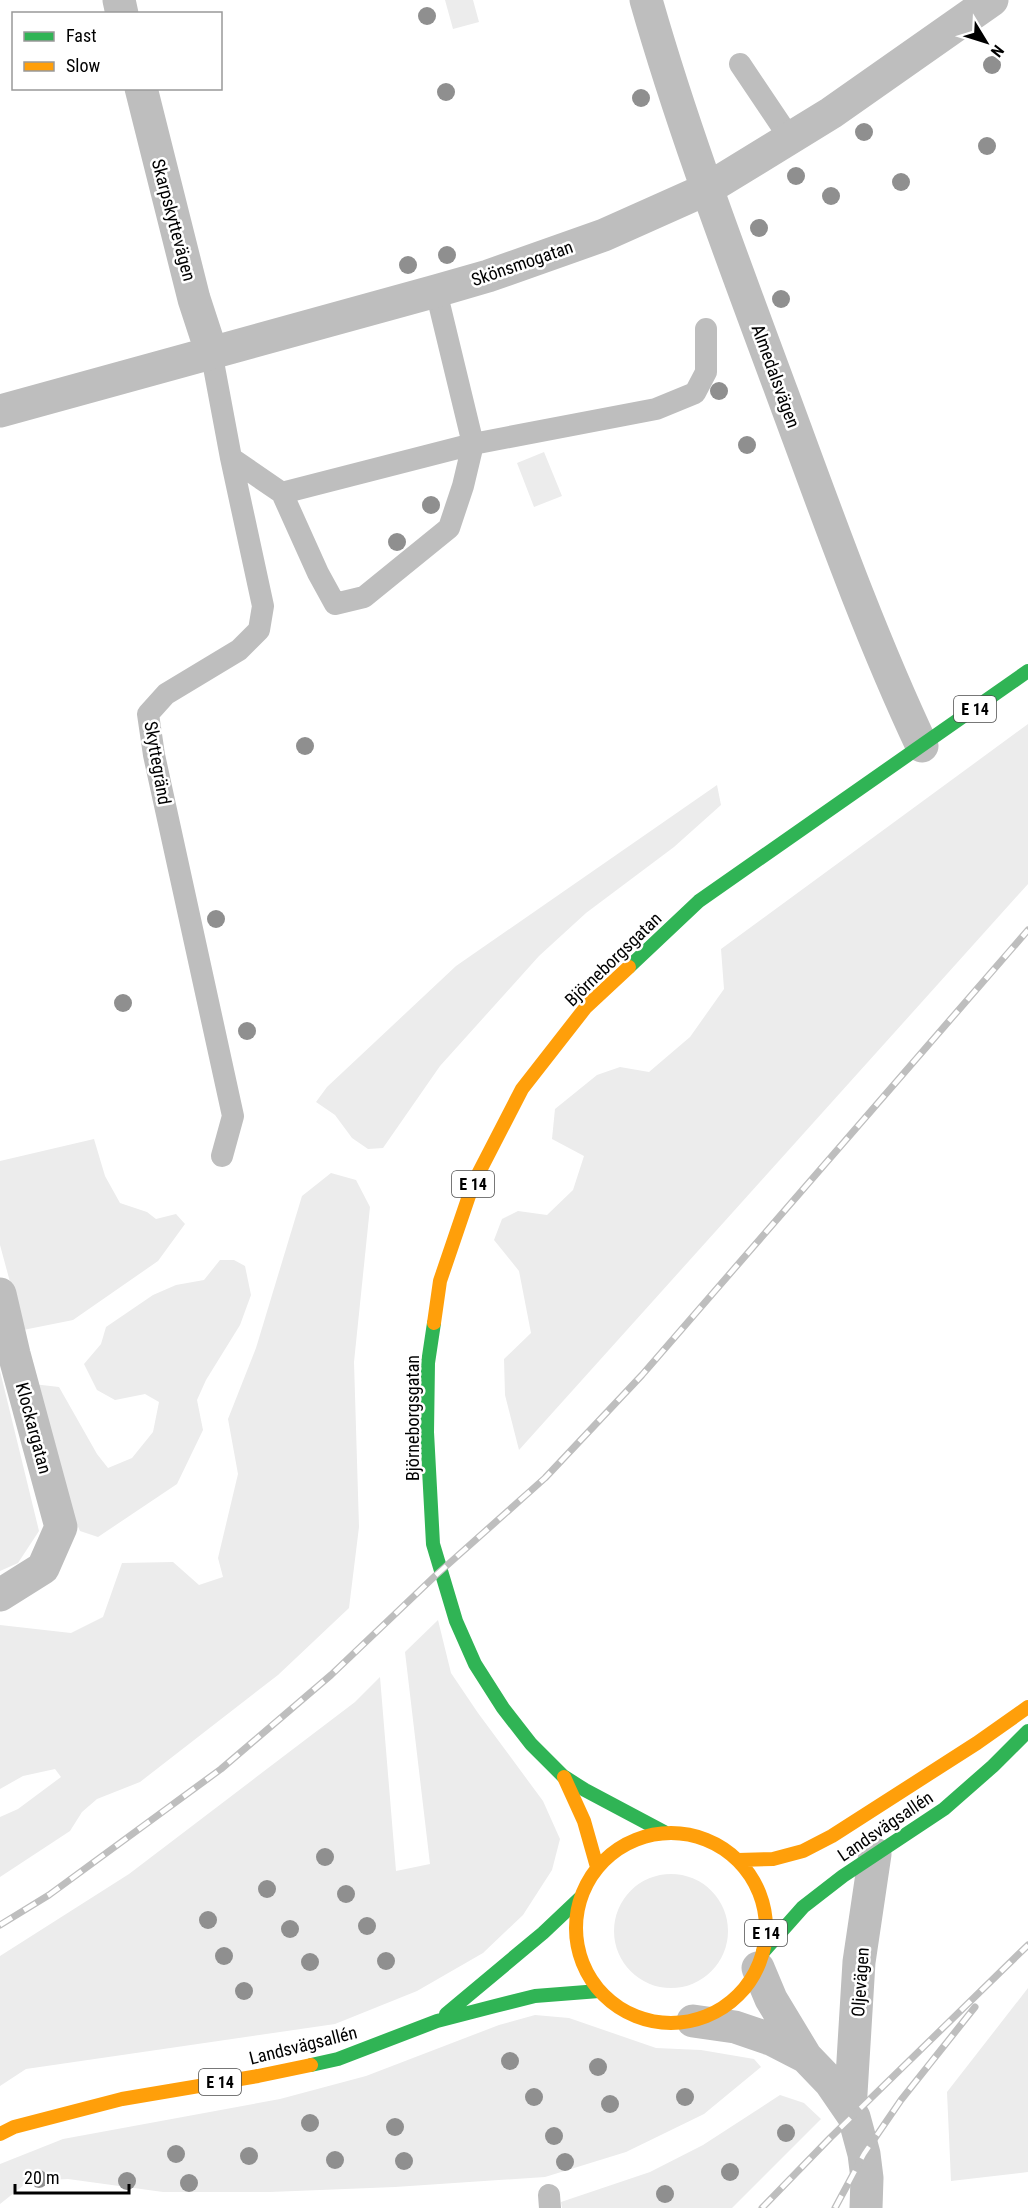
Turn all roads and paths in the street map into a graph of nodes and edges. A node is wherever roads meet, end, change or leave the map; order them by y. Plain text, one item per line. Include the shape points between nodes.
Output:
1 (645, 0) edge
2 (992, 0) edge
3 (740, 64) dead end
4 (142, 90) edge
5 (789, 137) junction
6 (707, 189) junction
7 (436, 291) junction
8 (706, 329) dead end
9 (211, 351) junction
10 (0, 411) edge
11 (473, 444) junction
12 (231, 458) junction
13 (282, 492) junction
14 (1028, 671) edge
15 (922, 747) junction
16 (222, 1156) dead end
17 (0, 1294) edge
18 (0, 1595) edge
19 (1028, 1707) edge
20 (1028, 1731) edge
21 (563, 1776) junction
22 (664, 1832) junction
23 (875, 1854) junction
24 (738, 1860) junction
25 (597, 1868) junction
26 (580, 1899) junction
27 (761, 1960) junction
28 (599, 1991) junction
29 (437, 2021) junction
30 (693, 2021) junction
31 (806, 2057) junction
32 (850, 2110) junction
33 (0, 2134) edge
34 (866, 2208) edge

1 - 6 street, Almedalsvägen
2 - 5 street, Skönsmogatan via 841,106
3 - 5 lane
4 - 9 street, Skarpskyttevägen via 194,299
5 - 6 street, Skönsmogatan
6 - 7 street, Skönsmogatan via 604,235
6 - 15 street, Almedalsvägen via 873,637
7 - 9 street, Skönsmogatan
7 - 11 lane
8 - 11 lane via 705,372 695,393 656,410
9 - 10 street, Skönsmogatan
9 - 12 lane, Skyttegränd
11 - 13 lane
11 - 13 lane via 449,528 364,597 334,604
12 - 13 lane
12 - 16 lane, Skyttegränd via 263,606 258,630 239,650 166,694 148,714 233,1116
14 - 15 main road, Björneborgsgatan / E 14
15 - 21 main road, Björneborgsgatan / E 14 via 699,901 586,1007 522,1089 473,1184 440,1281 429,1363 427,1432 433,1544 456,1621 475,1664 531,1744
17 - 18 street, Klockargatan via 61,1527 43,1568
19 - 24 main road, Landsvägsallén via 832,1836 803,1851 773,1859
20 - 23 main road, Landsvägsallén via 944,1809
21 - 22 main road, Björneborgsgatan / E 14 via 618,1810
21 - 25 main road, Björneborgsgatan / E 14 via 591,1838
22 - 24 main road, E 14 via 691,1834 716,1844
22 - 25 main road, E 14 via 639,1838 616,1850
23 - 27 main road, Landsvägsallén via 803,1906
23 - 32 street, Oljevägen via 859,1962
24 - 27 main road, E 14 via 753,1879 763,1903 766,1927
25 - 26 main road, E 14
26 - 28 main road, E 14 via 575,1923 577,1947 585,1970
26 - 29 main road, Landsvägsallén / E 14
27 - 30 main road, E 14 via 747,1986 731,2002
27 - 31 street, Oljevägen via 771,1999
28 - 29 main road, Landsvägsallén / E 14 via 536,1996
28 - 30 main road, E 14 via 618,2008 642,2019 667,2024
29 - 33 main road, Landsvägsallén / E 14 via 338,2059 122,2099
30 - 31 street, Oljevägen via 735,2026
31 - 32 street, Oljevägen
32 - 34 street, Oljevägen via 864,2154

